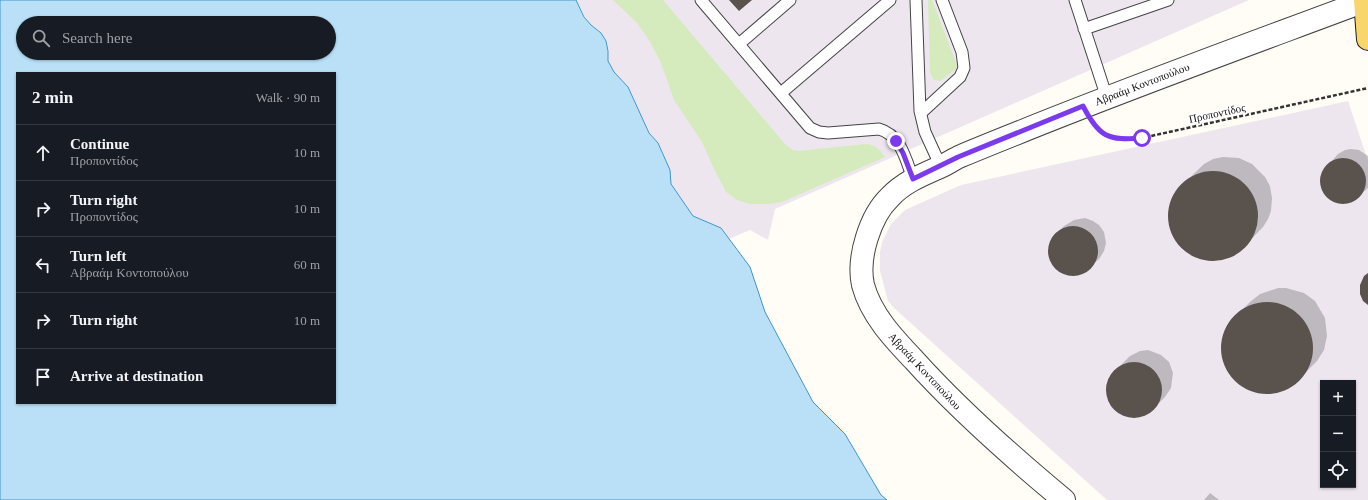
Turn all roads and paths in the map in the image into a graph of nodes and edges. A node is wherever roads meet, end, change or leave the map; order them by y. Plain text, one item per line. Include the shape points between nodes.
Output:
1 (701, 0) edge
2 (790, 0) edge
3 (890, 0) edge
4 (916, 0) edge
5 (942, 0) edge
6 (1075, 0) edge
7 (1168, 0) edge
8 (1365, 0) edge
9 (1084, 28) junction
10 (1368, 39) edge
11 (739, 44) junction
12 (1368, 88) edge
13 (781, 93) junction
14 (1107, 98) junction
15 (1083, 106) junction
16 (921, 113) junction
17 (941, 166) junction
18 (913, 179) junction
19 (1064, 500) edge

1 - 11 lane
2 - 11 lane
3 - 13 lane
4 - 16 lane
5 - 16 lane via 962,52 964,68 960,76
6 - 9 lane
7 - 9 lane
8 - 10 main road
8 - 14 street, Αβραάμ Κοντοπούλου
9 - 14 lane
11 - 13 lane
12 - 15 path, Προποντίδος via 1129,139 1105,135 1091,121
13 - 18 lane via 810,128 819,132 879,129 887,132 899,145
14 - 15 street, Αβραάμ Κοντοπούλου
15 - 17 street, Αβραάμ Κοντοπούλου
16 - 17 lane via 925,132
17 - 18 street, Αβραάμ Κοντοπούλου
18 - 19 street, Αβραάμ Κοντοπούλου via 889,197 867,237 861,268 863,285 869,301 886,329 926,374 1019,462

